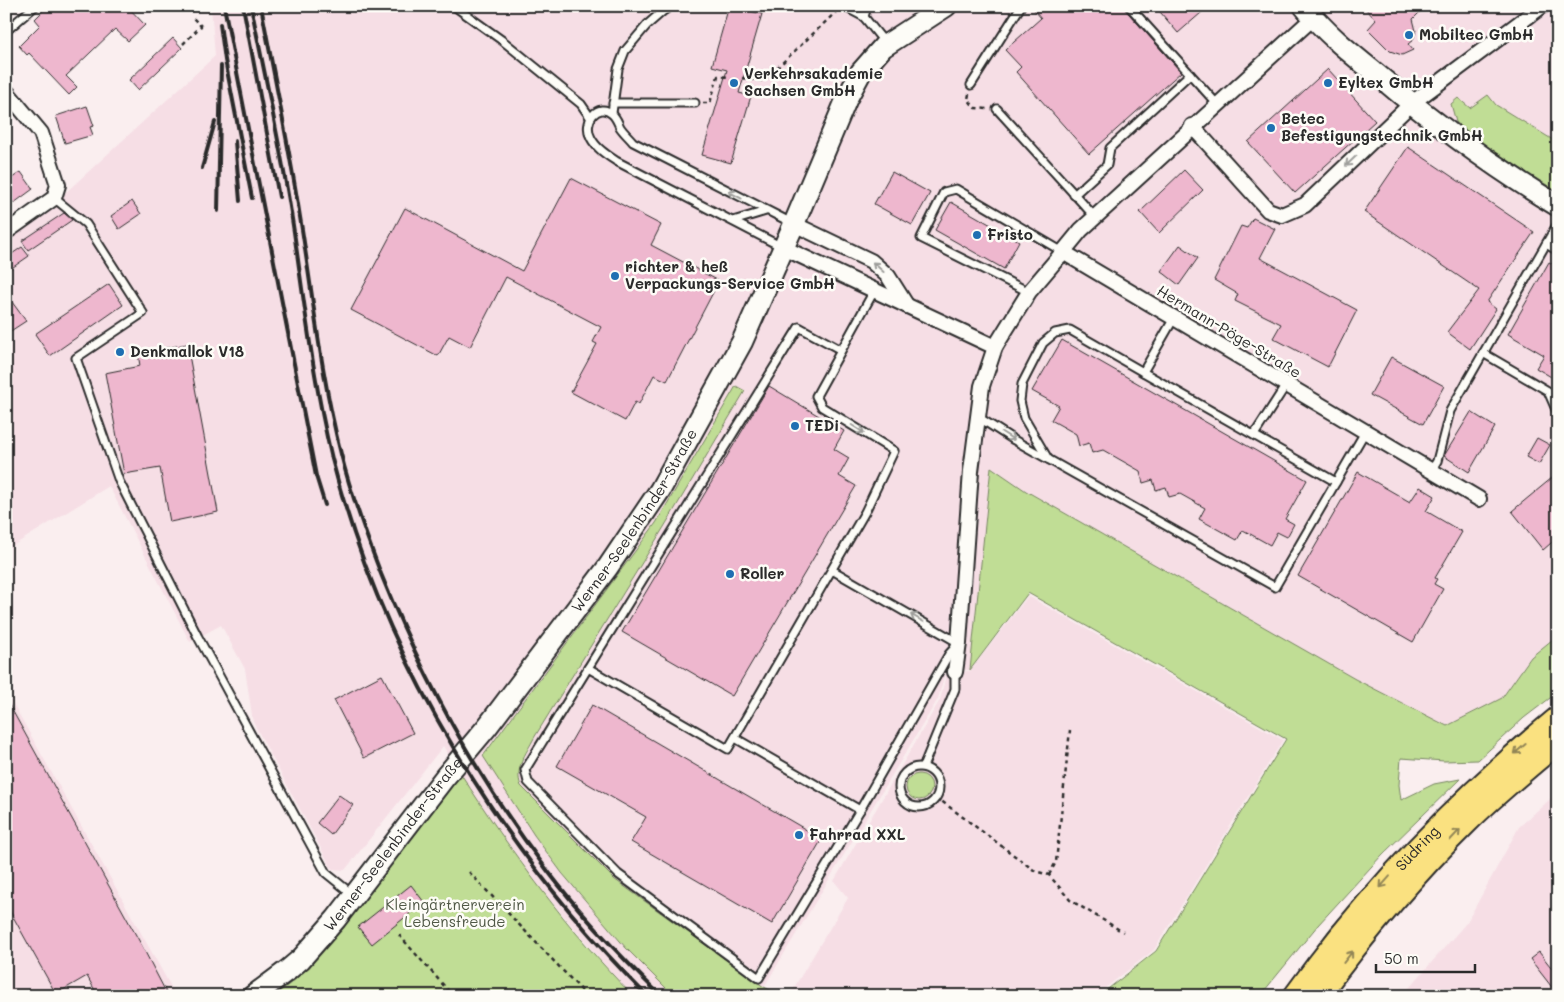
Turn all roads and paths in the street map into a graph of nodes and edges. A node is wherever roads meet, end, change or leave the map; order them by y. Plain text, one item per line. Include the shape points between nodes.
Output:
1 (35, 6) edge
2 (454, 6) edge
3 (670, 6) edge
4 (843, 6) edge
5 (867, 6) edge
6 (946, 6) edge
7 (1021, 6) edge
8 (1129, 6) edge
9 (1542, 6) edge
10 (1308, 12) edge
11 (191, 16) dead end
12 (864, 17) junction
13 (6, 31) edge
14 (183, 44) dead end
15 (886, 45) junction
16 (1190, 74) junction
17 (729, 77) dead end
18 (742, 78) dead end
19 (971, 85) joint
20 (6, 91) edge
21 (613, 103) junction
22 (695, 103) joint
23 (1412, 103) junction
24 (1217, 104) junction
25 (997, 109) joint
26 (612, 113) junction
27 (590, 117) junction
28 (1192, 126) junction
29 (1074, 195) junction
30 (54, 198) junction
31 (1558, 206) edge
32 (766, 211) junction
33 (1094, 217) junction
34 (733, 221) junction
35 (794, 224) junction
36 (1558, 224) edge
37 (6, 232) edge
38 (1546, 244) junction
39 (784, 248) junction
40 (1558, 251) edge
41 (1063, 252) junction
42 (874, 291) junction
43 (1029, 292) junction
44 (906, 306) junction
45 (1174, 318) junction
46 (995, 346) junction
47 (841, 350) junction
48 (1483, 353) junction
49 (1143, 372) junction
50 (1286, 385) junction
51 (1558, 414) edge
52 (978, 417) junction
53 (1365, 432) junction
54 (1254, 435) junction
55 (1048, 459) junction
56 (1431, 471) junction
57 (1336, 482) junction
58 (1479, 499) dead end
59 (832, 570) junction
60 (959, 643) junction
61 (588, 668) junction
62 (955, 672) joint
63 (1558, 718) edge
64 (1070, 730) dead end
65 (735, 738) junction
66 (1558, 742) edge
67 (923, 767) junction
68 (936, 797) junction
69 (860, 810) junction
70 (470, 872) dead end
71 (1049, 875) junction
72 (355, 896) junction
73 (1123, 932) dead end
74 (399, 935) dead end
75 (256, 995) edge
76 (453, 996) edge
77 (587, 996) edge
78 (1295, 996) edge
79 (1318, 996) edge

1 - 13 lane
2 - 27 lane via 581,104
3 - 21 lane via 647,25 625,51 618,69
4 - 12 lane
4 - 18 path via 763,81
5 - 12 lane
6 - 15 main road, Werner-Seelenbinder-Straße
7 - 19 lane
8 - 16 lane
9 - 23 street
10 - 23 main road via 1347,50
10 - 24 street
11 - 14 path via 201,26
12 - 15 lane
15 - 35 main road, Werner-Seelenbinder-Straße via 861,72 847,98
16 - 24 lane
16 - 29 lane via 1110,148 1106,165
17 - 22 path via 718,76 710,103
19 - 25 path via 968,100 975,108
20 - 30 street via 41,134 58,185
21 - 22 lane
21 - 26 lane
23 -> 28 street via 1306,205 1282,215 1268,210
23 - 31 main road via 1452,136
24 - 28 street
25 - 29 lane
26 - 27 lane via 598,112
32 -> 26 lane via 633,142
27 - 34 lane via 587,126 590,136 604,153
28 - 33 street
29 - 33 lane
30 - 37 street
30 - 72 lane via 86,224 143,313 76,358 119,481 198,638 326,873
32 - 34 lane
32 - 35 lane
33 - 41 street
34 - 39 lane
35 - 39 main road, Werner-Seelenbinder-Straße
44 -> 35 street via 888,276 871,261
36 - 38 lane
38 - 40 lane
38 - 48 lane
39 - 42 street
39 - 72 main road, Werner-Seelenbinder-Straße via 742,342 660,490 608,567
41 - 43 street
41 - 43 lane via 956,189 944,192 921,238
41 - 45 street, Hermann-Pöge-Straße
42 - 44 street
42 - 47 lane
43 - 46 street
44 - 46 street
45 - 49 lane
45 - 50 street, Hermann-Pöge-Straße
46 - 52 street via 982,386
47 -> 59 lane via 816,396 822,407 894,451
47 - 61 lane via 799,327
48 - 51 lane via 1548,391
48 - 56 lane via 1450,411 1437,461
49 - 54 lane
49 - 55 lane via 1070,330 1055,333 1043,343 1022,384 1020,401 1024,418
50 - 53 street, Hermann-Pöge-Straße
50 - 54 lane
52 -> 55 lane
52 - 60 street
53 - 56 street, Hermann-Pöge-Straße
53 - 57 lane
54 - 57 lane
55 - 57 lane via 1275,587
56 - 58 street, Hermann-Pöge-Straße
60 -> 59 lane
59 - 65 lane
60 - 62 street
60 - 69 lane via 949,654
61 - 65 lane via 728,750
61 - 69 lane via 525,770 528,782 618,874 759,978
62 - 67 lane via 955,689
63 -> 78 main road, Südring via 1441,822 1388,879
64 - 71 path via 1056,862
65 - 69 lane
79 -> 66 main road, Südring via 1371,927 1466,822
67 - 68 lane via 937,779
67 - 68 lane via 904,773 899,792 906,803 919,807 932,803
68 - 71 path via 1036,871
70 - 77 path
71 - 73 path via 1070,900
72 - 75 main road, Werner-Seelenbinder-Straße via 301,959
74 - 76 path

